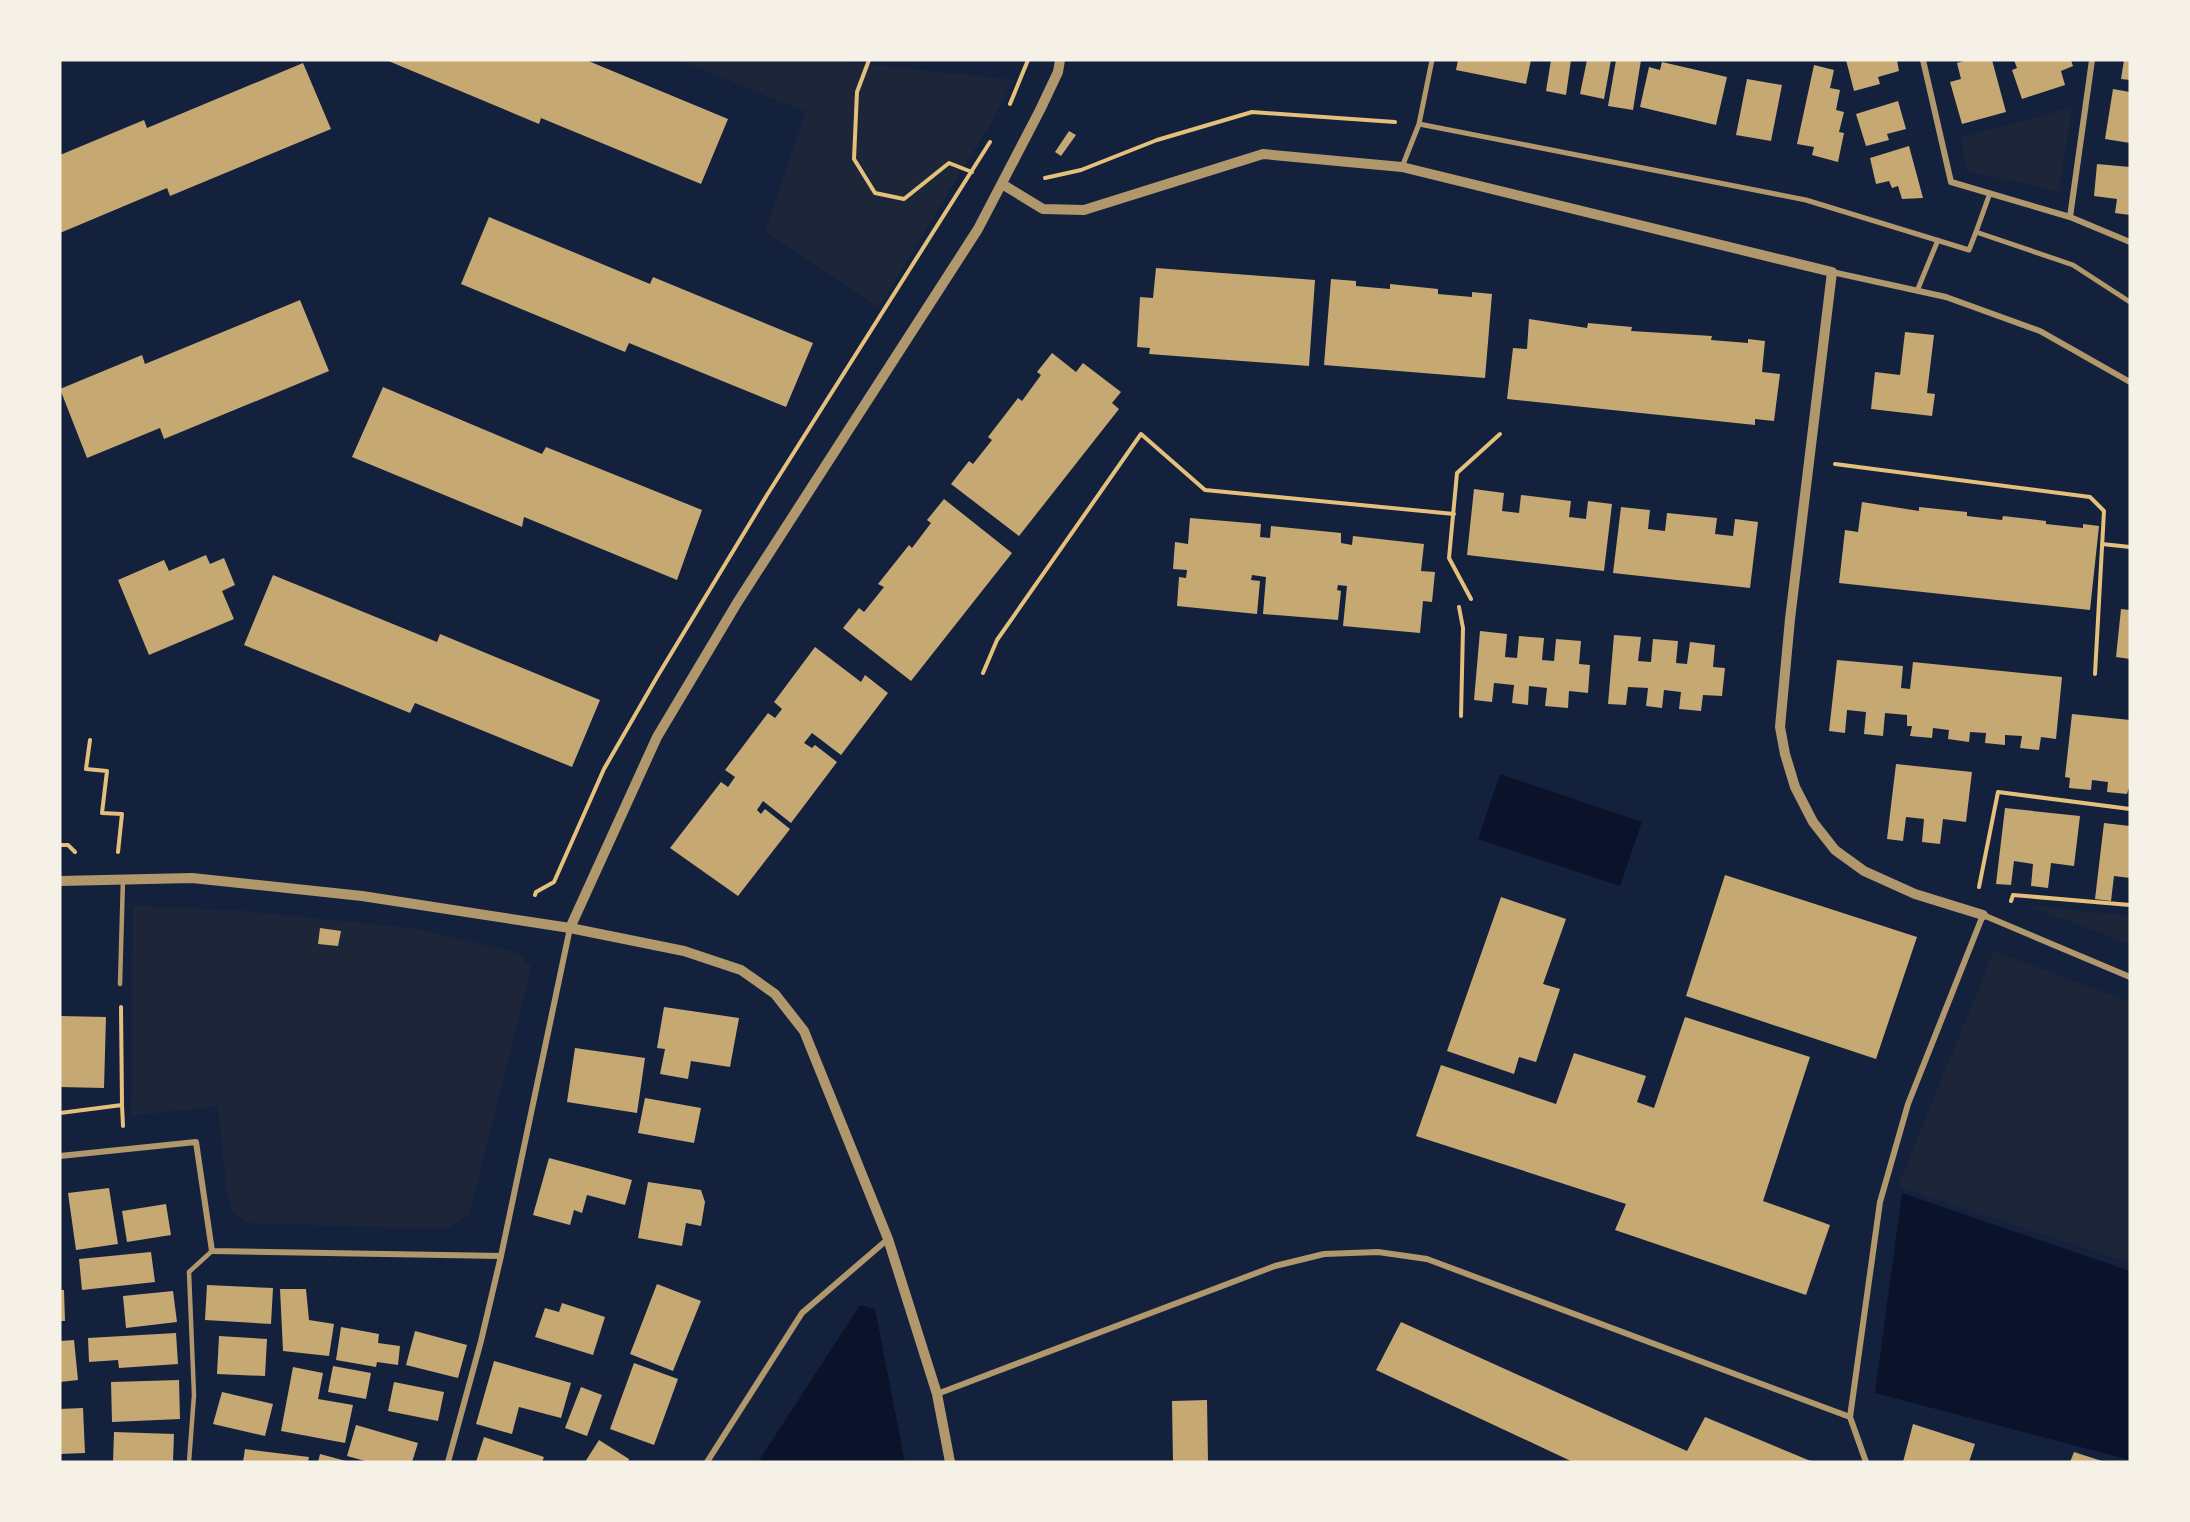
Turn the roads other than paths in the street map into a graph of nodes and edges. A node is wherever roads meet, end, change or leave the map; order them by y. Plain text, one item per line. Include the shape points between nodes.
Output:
1 (1060, 60) edge
2 (1432, 60) edge
3 (1923, 60) edge
4 (2092, 60) edge
5 (1419, 124) junction
6 (1402, 167) junction
7 (1002, 184) junction
8 (1990, 193) junction
9 (2070, 217) junction
10 (1977, 232) junction
11 (1938, 240) junction
12 (2130, 242) edge
13 (1832, 272) junction
14 (1917, 291) junction
15 (2130, 302) edge
16 (2130, 382) edge
17 (123, 879) junction
18 (60, 880) edge
19 (1983, 915) junction
20 (570, 928) junction
21 (2130, 977) edge
22 (120, 984) road end
23 (60, 1156) edge
24 (888, 1239) junction
25 (212, 1251) junction
26 (501, 1256) junction
27 (937, 1394) junction
28 (1850, 1418) junction
29 (189, 1462) edge
30 (448, 1462) edge
31 (707, 1462) edge
32 (950, 1462) edge
33 (1866, 1462) edge

1 - 7 street via 1058,72
2 - 5 street
3 - 8 street via 1951,182
4 - 9 street
5 - 6 street
5 - 11 street via 1806,200
6 - 7 street via 1263,154 1084,210 1043,209
6 - 13 street
7 - 20 street via 978,229 737,603 657,737
8 - 9 street
8 - 10 street
9 - 12 street
10 - 11 street via 1969,250
10 - 15 street via 2073,265
11 - 14 street
13 - 14 street
13 - 19 street via 1780,727 1795,787 1813,822 1835,850 1864,871 1915,894
14 - 16 street via 1946,297 2040,331
17 - 18 street
17 - 20 street via 203,879 362,896
17 - 22 lane
19 - 21 street
19 - 28 street via 1908,1104 1880,1202
20 - 24 street via 684,951 741,970 775,994 804,1031
20 - 26 street
23 - 25 street via 196,1142
24 - 27 street
24 - 31 street via 802,1313
25 - 26 street
25 - 29 lane via 189,1272 194,1395
26 - 30 street
27 - 28 street via 1275,1266 1324,1254 1378,1252 1427,1258
27 - 32 street
28 - 33 street

